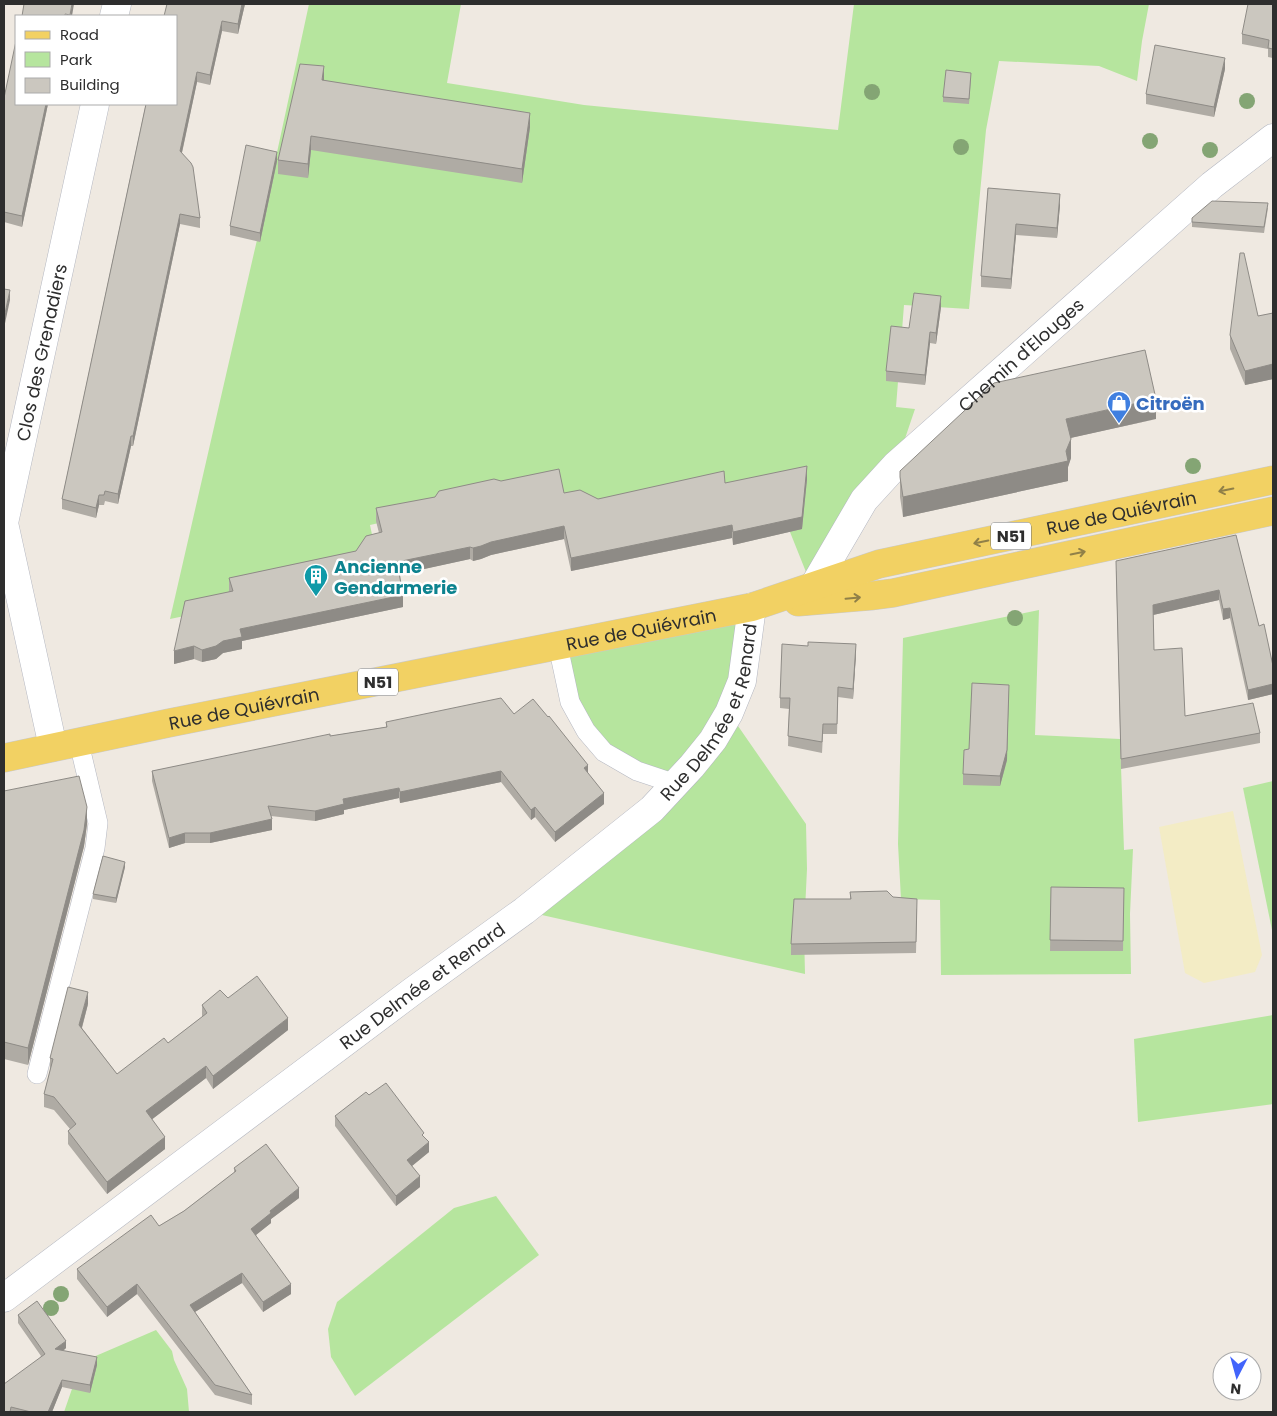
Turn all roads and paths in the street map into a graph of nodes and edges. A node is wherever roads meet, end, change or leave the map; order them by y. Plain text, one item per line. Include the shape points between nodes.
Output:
1 (95, 105) edge
2 (1273, 138) edge
3 (1273, 480) edge
4 (1273, 511) edge
5 (808, 594) junction
6 (752, 607) junction
7 (558, 646) junction
8 (66, 745) junction
9 (4, 758) edge
10 (676, 784) junction
11 (37, 1074) dead end
12 (4, 1298) edge

1 - 8 street, Clos des Grenadiers via 4,523
2 - 5 street, Chemin d'Elouges via 1205,191 896,465 864,500
3 -> 5 main road, Rue de Quiévrain / N51 via 879,564
5 -> 4 main road, Rue de Quiévrain / N51 via 882,595
5 - 6 main road, N51
6 - 7 main road, Rue de Quiévrain / N51
6 - 10 street, Rue Delmée et Renard via 742,681 729,713 713,740
7 - 8 main road, Rue de Quiévrain / N51
7 - 10 lane via 570,702 586,730 604,752 637,771
8 - 9 main road, Rue de Quiévrain / N51
8 - 11 lane via 98,823 95,848
10 - 12 street, Rue Delmée et Renard via 652,809 524,912 413,991

